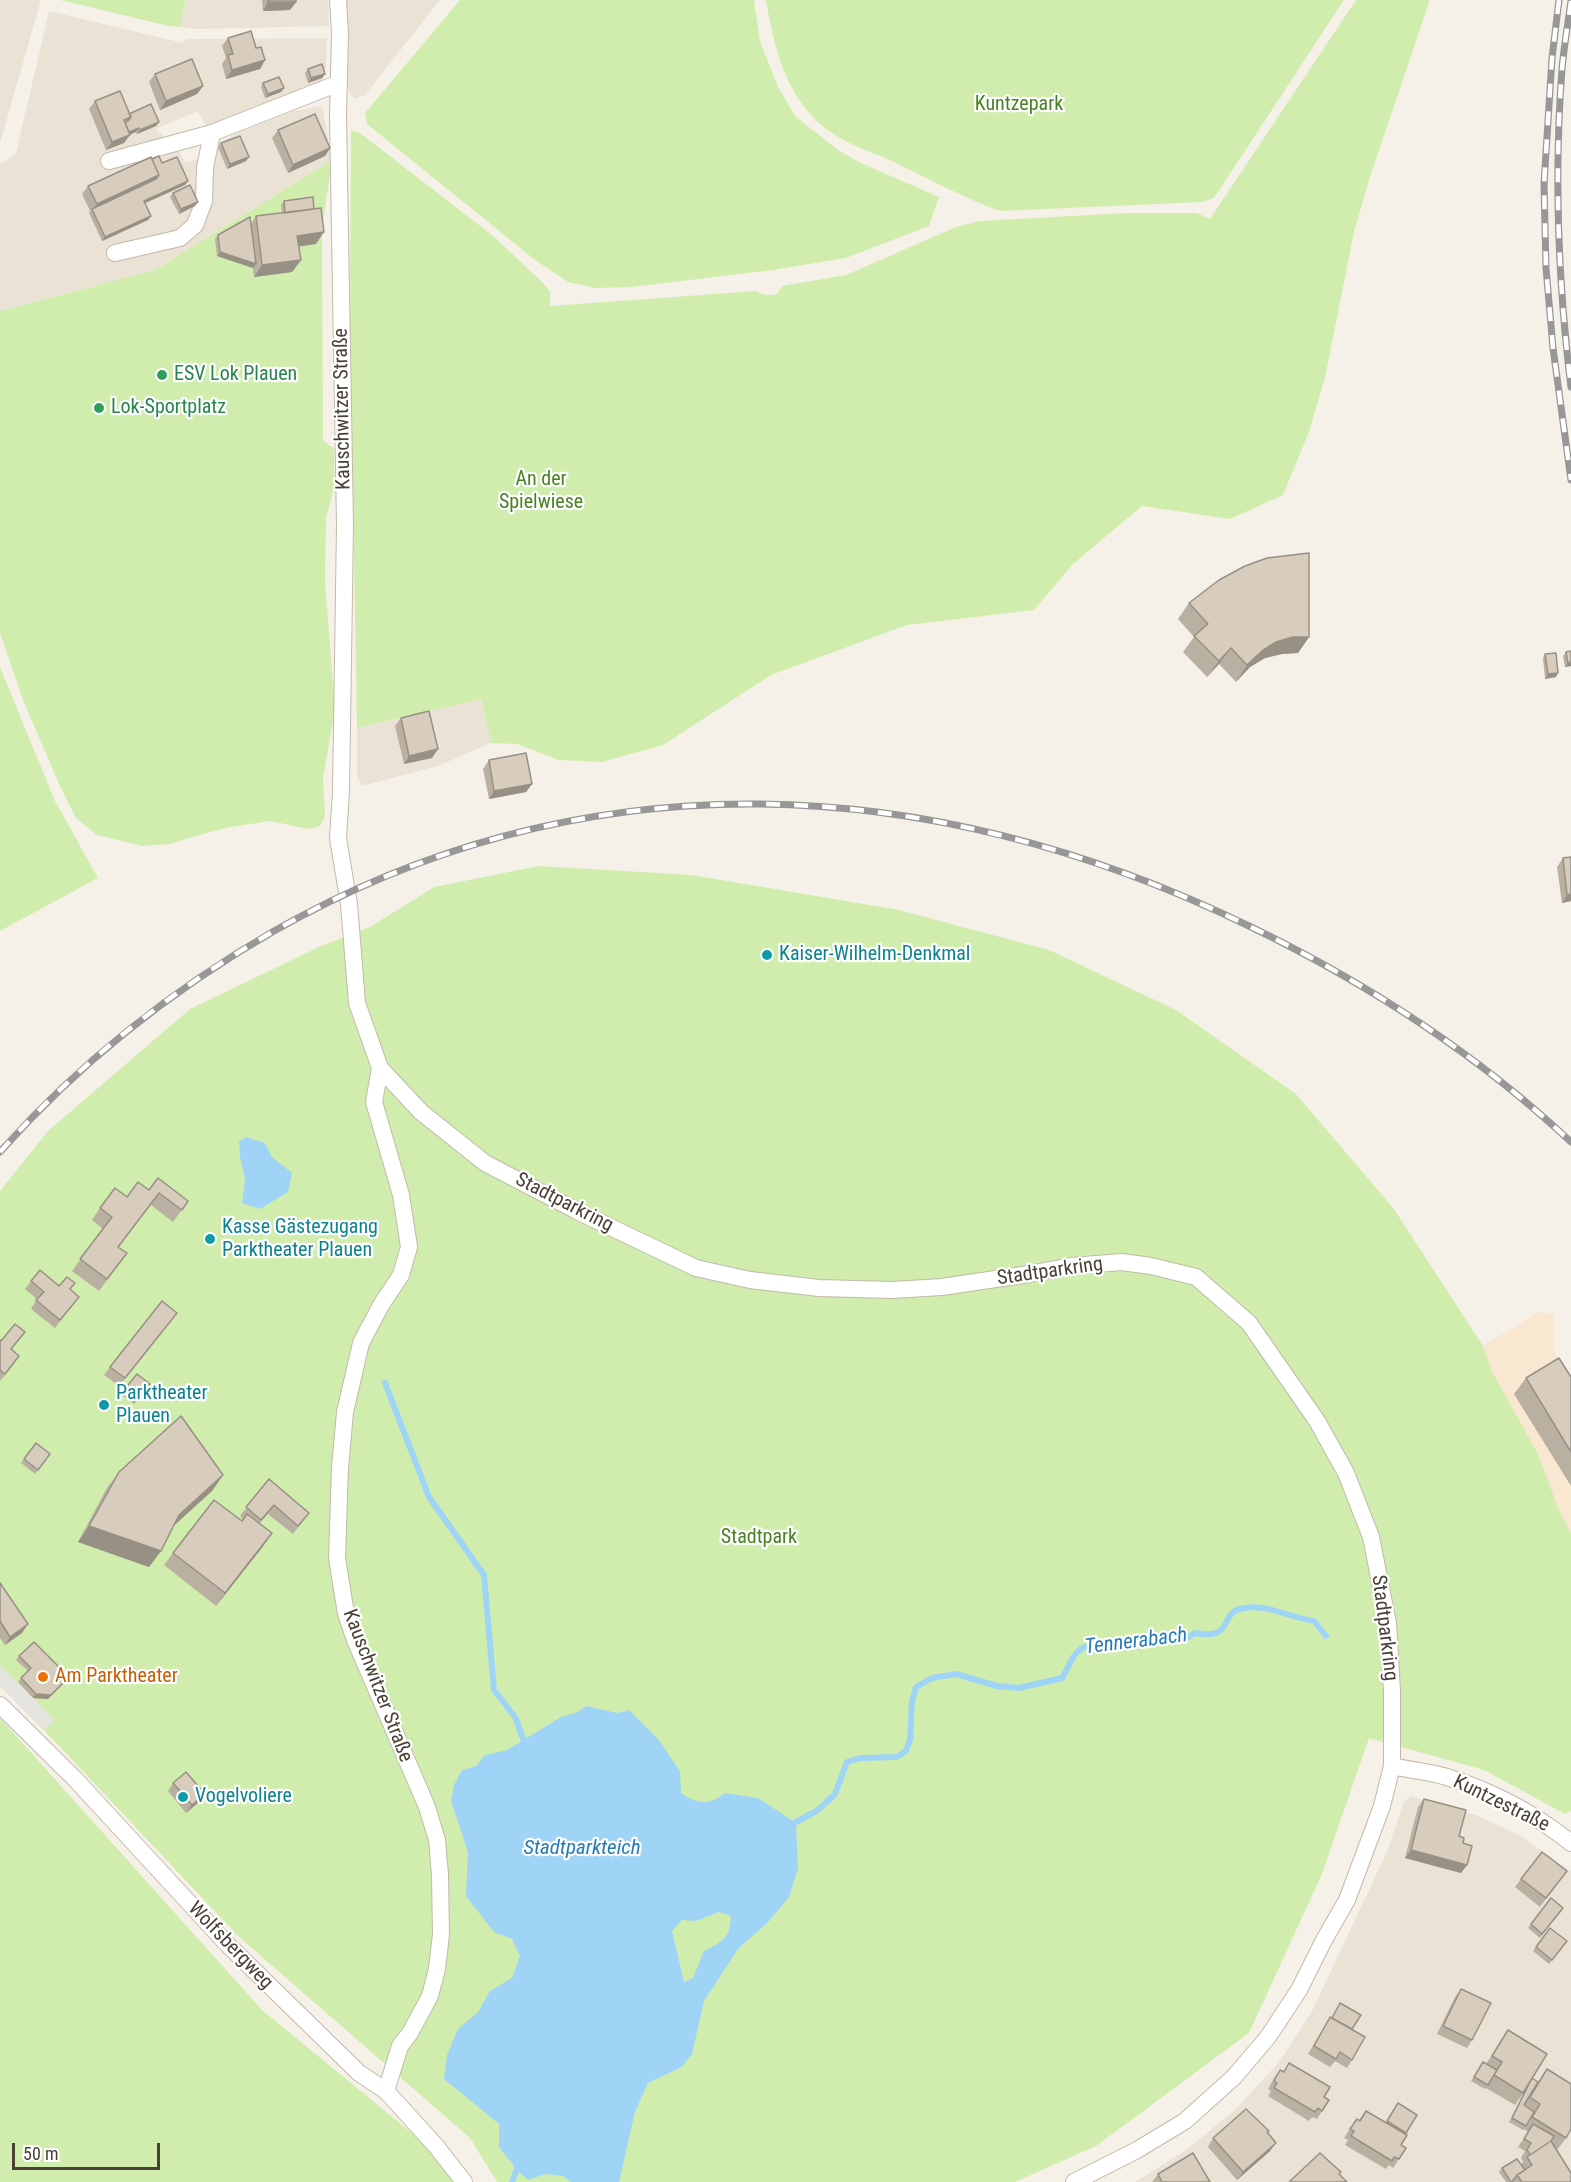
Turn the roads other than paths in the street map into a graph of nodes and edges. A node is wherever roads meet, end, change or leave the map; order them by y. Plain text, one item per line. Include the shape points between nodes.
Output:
1 (338, 0) edge
2 (339, 82) junction
3 (212, 133) junction
4 (109, 161) dead end
5 (115, 254) dead end
6 (339, 818) joint
7 (380, 1068) junction
8 (0, 1705) edge
9 (1392, 1766) junction
10 (1571, 1842) edge
11 (386, 2091) junction
12 (464, 2182) edge
13 (1074, 2182) edge

1 - 2 street, Kauschwitzer Straße
2 - 3 street
2 - 6 street, Kauschwitzer Straße via 345,525
3 - 4 street
3 - 5 street via 204,201 195,225 180,238
6 - 7 street, Stadtparkring via 357,1003
7 - 9 street, Stadtparkring via 421,1112 485,1163 696,1268 750,1280 819,1288 892,1290 942,1287 1071,1266 1122,1262 1196,1277 1249,1323 1317,1420 1346,1473 1371,1537 1388,1623
7 - 11 street, Kauschwitzer Straße via 374,1102 401,1195 409,1247 401,1275 361,1343 355,1365 345,1412 337,1558 346,1614 355,1641 437,1840 441,1934 430,1996 400,2046
8 - 11 street, Wolfsbergweg via 75,1779 226,1943 359,2073
9 - 10 street, Kuntzestraße via 1445,1776 1481,1790 1550,1826
9 - 13 street, Stadtparkring via 1382,1806 1347,1900 1299,1990 1268,2037 1234,2077 1185,2121 1137,2151
11 - 12 street, Wolfsbergweg

